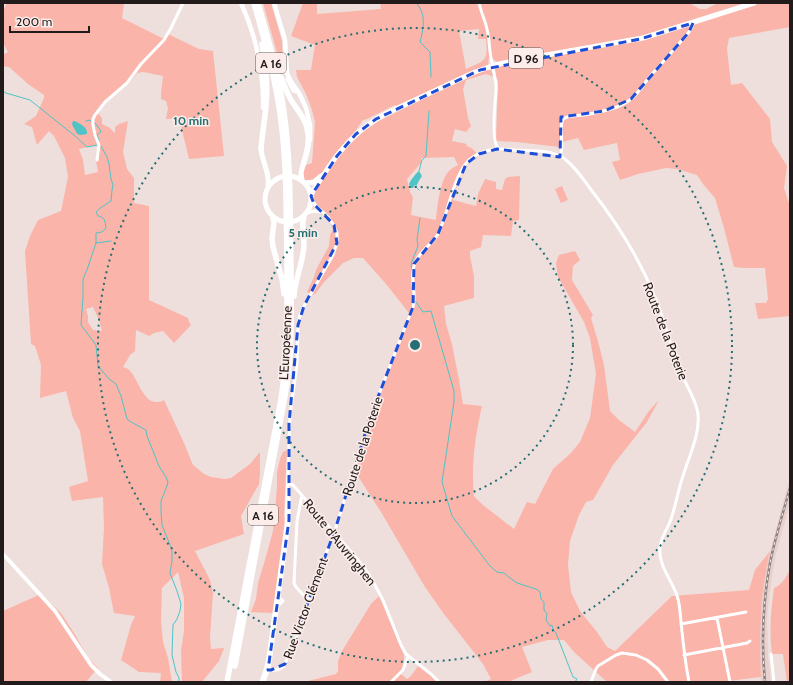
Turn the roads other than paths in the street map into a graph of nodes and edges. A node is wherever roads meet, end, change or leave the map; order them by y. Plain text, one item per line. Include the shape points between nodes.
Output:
1 (183, 3) edge
2 (241, 3) edge
3 (253, 3) edge
4 (258, 3) edge
5 (479, 3) edge
6 (754, 3) edge
7 (274, 5) edge
8 (693, 23) junction
9 (273, 58) junction
10 (492, 66) junction
11 (298, 90) junction
12 (261, 148) junction
13 (498, 148) junction
14 (560, 157) junction
15 (97, 160) dead end
16 (287, 162) junction
17 (303, 165) junction
18 (326, 171) junction
19 (304, 182) junction
20 (268, 187) junction
21 (311, 197) junction
22 (323, 213) junction
23 (306, 214) junction
24 (273, 217) junction
25 (288, 235) junction
26 (287, 320) junction
27 (290, 348) junction
28 (288, 483) junction
29 (302, 496) junction
30 (334, 533) junction
31 (3, 554) edge
32 (278, 599) junction
33 (309, 600) junction
34 (746, 612) dead end
35 (717, 618) junction
36 (681, 624) junction
37 (750, 641) dead end
38 (723, 647) junction
39 (771, 654) dead end
40 (684, 655) junction
41 (408, 656) junction
42 (267, 670) junction
43 (111, 682) edge
44 (227, 682) edge
45 (231, 682) edge
46 (262, 682) edge
47 (391, 682) edge
48 (439, 682) edge
49 (591, 682) edge
50 (668, 682) edge
51 (689, 682) edge
52 (730, 682) edge
53 (774, 682) edge

1 - 15 street via 162,42 95,115 93,122 99,145
2 - 12 main road via 254,35 261,64
3 - 12 highway via 267,77
3 - 16 highway, L'Européenne / A 16 via 276,90
4 - 9 highway, L'Européenne / A 16
5 - 10 street via 488,31
6 - 8 main road, D 96
7 - 11 main road via 285,40 286,71
7 - 11 street via 283,40 285,73 293,91
8 - 10 main road, D 96 via 640,39
8 - 14 street via 689,32 631,99 606,110 563,119
9 - 16 highway, L'Européenne / A 16 via 284,106
9 - 17 highway via 277,62 287,93 307,128 308,146
10 - 13 street via 496,86 494,133 495,145
10 - 18 main road, D 96 via 468,74 376,119 350,140
11 - 17 main road via 311,129 309,150
12 - 20 main road
13 - 14 street, Route de la Poterie via 546,152
13 - 30 street, Route de la Poterie via 479,154 466,164 456,182 438,234 414,264 413,307 371,415
14 - 36 street, Route de la Poterie via 573,167 608,212 635,257 655,296 680,371 697,409 695,441 660,548 664,570 677,594
16 - 25 highway, L'Européenne / A 16
17 - 19 main road via 301,173
18 - 19 main road, D 96 via 315,181
18 - 21 main road, D 96
19 - 20 main road via 284,176 274,180
19 - 21 main road
20 - 24 main road via 265,204
21 - 22 street
21 - 23 main road
22 - 23 street via 314,211
22 - 28 street via 335,228 337,245 298,322
23 - 24 main road via 297,221 288,222
23 - 27 highway via 302,224 304,250 295,287
24 - 26 highway via 273,247 282,279
25 - 26 highway, L'Européenne / A 16
25 - 27 highway, L'Européenne / A 16
26 - 44 highway, L'Européenne / A 16 via 282,389
27 - 45 highway, L'Européenne / A 16 via 285,396
28 - 29 street, Route d'Auvringhen
28 - 32 street
29 - 30 street, Route d'Auvringhen
29 - 33 street via 297,524 294,583
30 - 33 street, Rue Victor Clément
30 - 41 street, Route d'Auvringhen via 373,580
31 - 43 street via 56,613 91,665
32 - 42 street
32 - 42 street via 282,601 278,606 271,659
33 - 42 street, Rue Victor Clément via 285,664 279,669
34 - 35 street
35 - 36 street
35 - 38 street
36 - 40 street, Route de la Poterie
37 - 38 street
38 - 40 street
38 - 52 street
39 - 53 street
40 - 51 street, Route de la Poterie
41 - 47 street via 403,670
41 - 48 street, Route d'Auvringhen
42 - 46 street
49 - 50 street via 598,666 622,653 647,660

